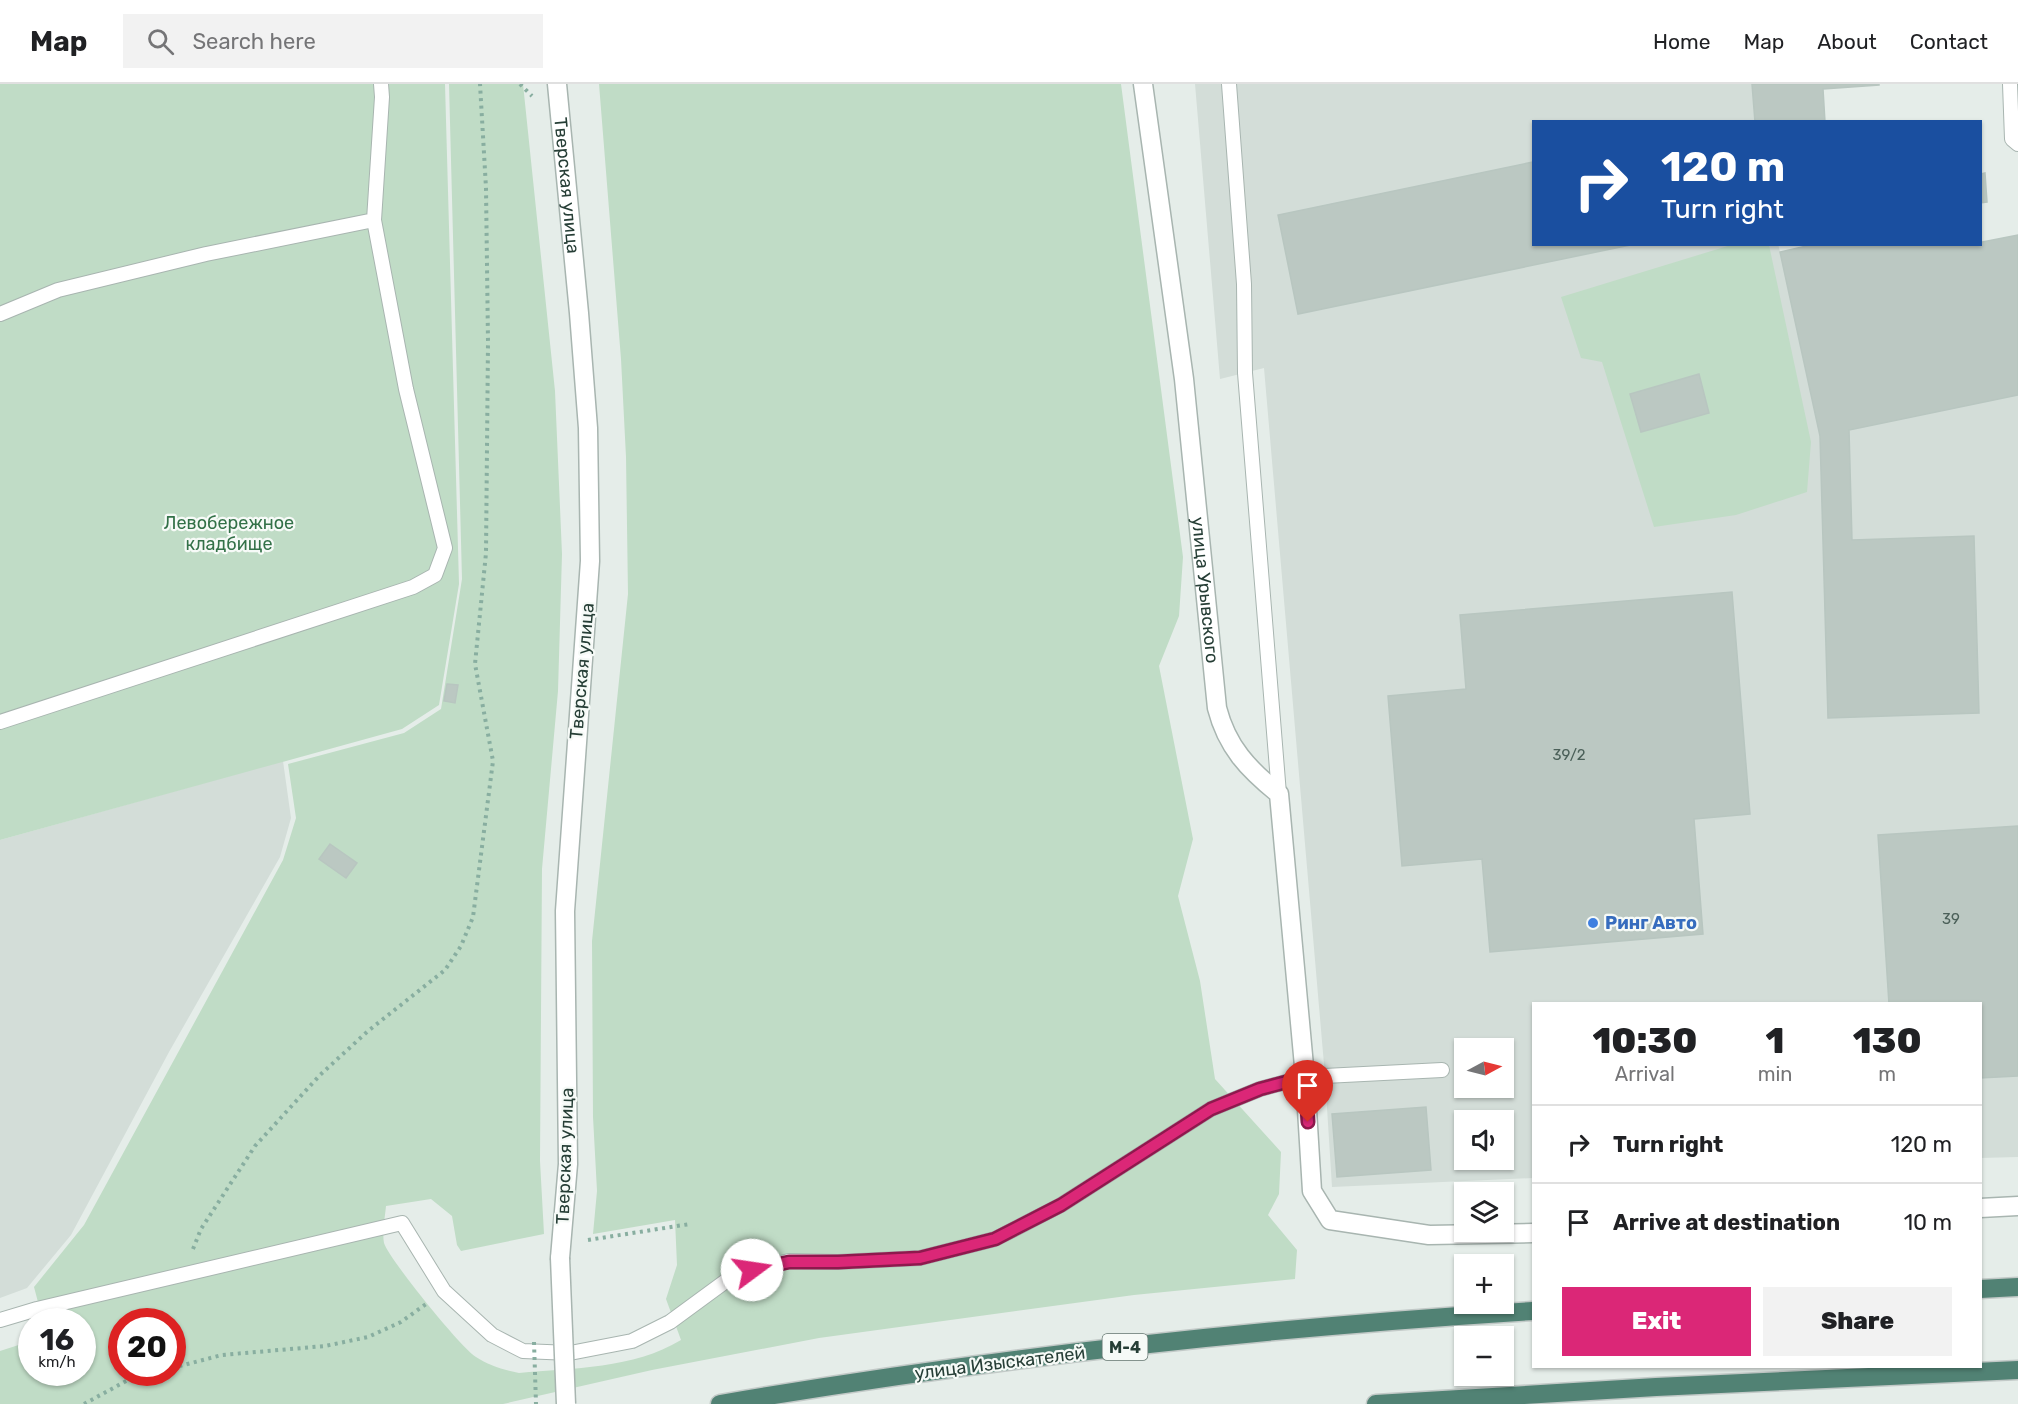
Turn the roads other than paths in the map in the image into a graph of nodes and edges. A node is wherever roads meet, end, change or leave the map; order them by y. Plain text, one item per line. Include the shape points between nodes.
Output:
1 (381, 84) edge
2 (557, 84) edge
3 (1143, 84) edge
4 (1229, 84) edge
5 (2010, 84) edge
6 (2018, 144) edge
7 (374, 220) junction
8 (0, 314) edge
9 (0, 722) edge
10 (1279, 794) junction
11 (1442, 1070) dead end
12 (1305, 1077) junction
13 (2018, 1206) edge
14 (1982, 1208) edge
15 (1532, 1233) edge
16 (2018, 1287) edge
17 (1982, 1289) edge
18 (1532, 1311) edge
19 (0, 1320) edge
20 (2018, 1370) edge
21 (566, 1404) edge
22 (720, 1404) edge
23 (1376, 1404) edge

1 - 7 lane
2 - 21 street, Тверская улица, bridge via 588,428 590,561 565,910 568,1164 560,1258
3 - 10 street, улица Урывского via 1184,379 1217,708 1223,731 1252,773
4 - 10 lane via 1244,284 1245,372
5 - 6 lane via 2012,139
7 - 8 lane via 206,254 58,290
7 - 9 lane via 406,389 445,548 435,575 413,587
10 - 12 street
11 - 12 lane
12 - 15 street via 1312,1191 1330,1220 1429,1235
12 - 19 lane via 1260,1089 1211,1109 1061,1205 995,1239 920,1258 789,1262 734,1275 670,1322 632,1341 570,1353 523,1351 492,1335 444,1291 402,1223
13 - 14 street
16 - 17 highway
18 - 22 highway, улица Изыскателей / М-4 via 1202,1337 977,1365
20 - 23 highway

